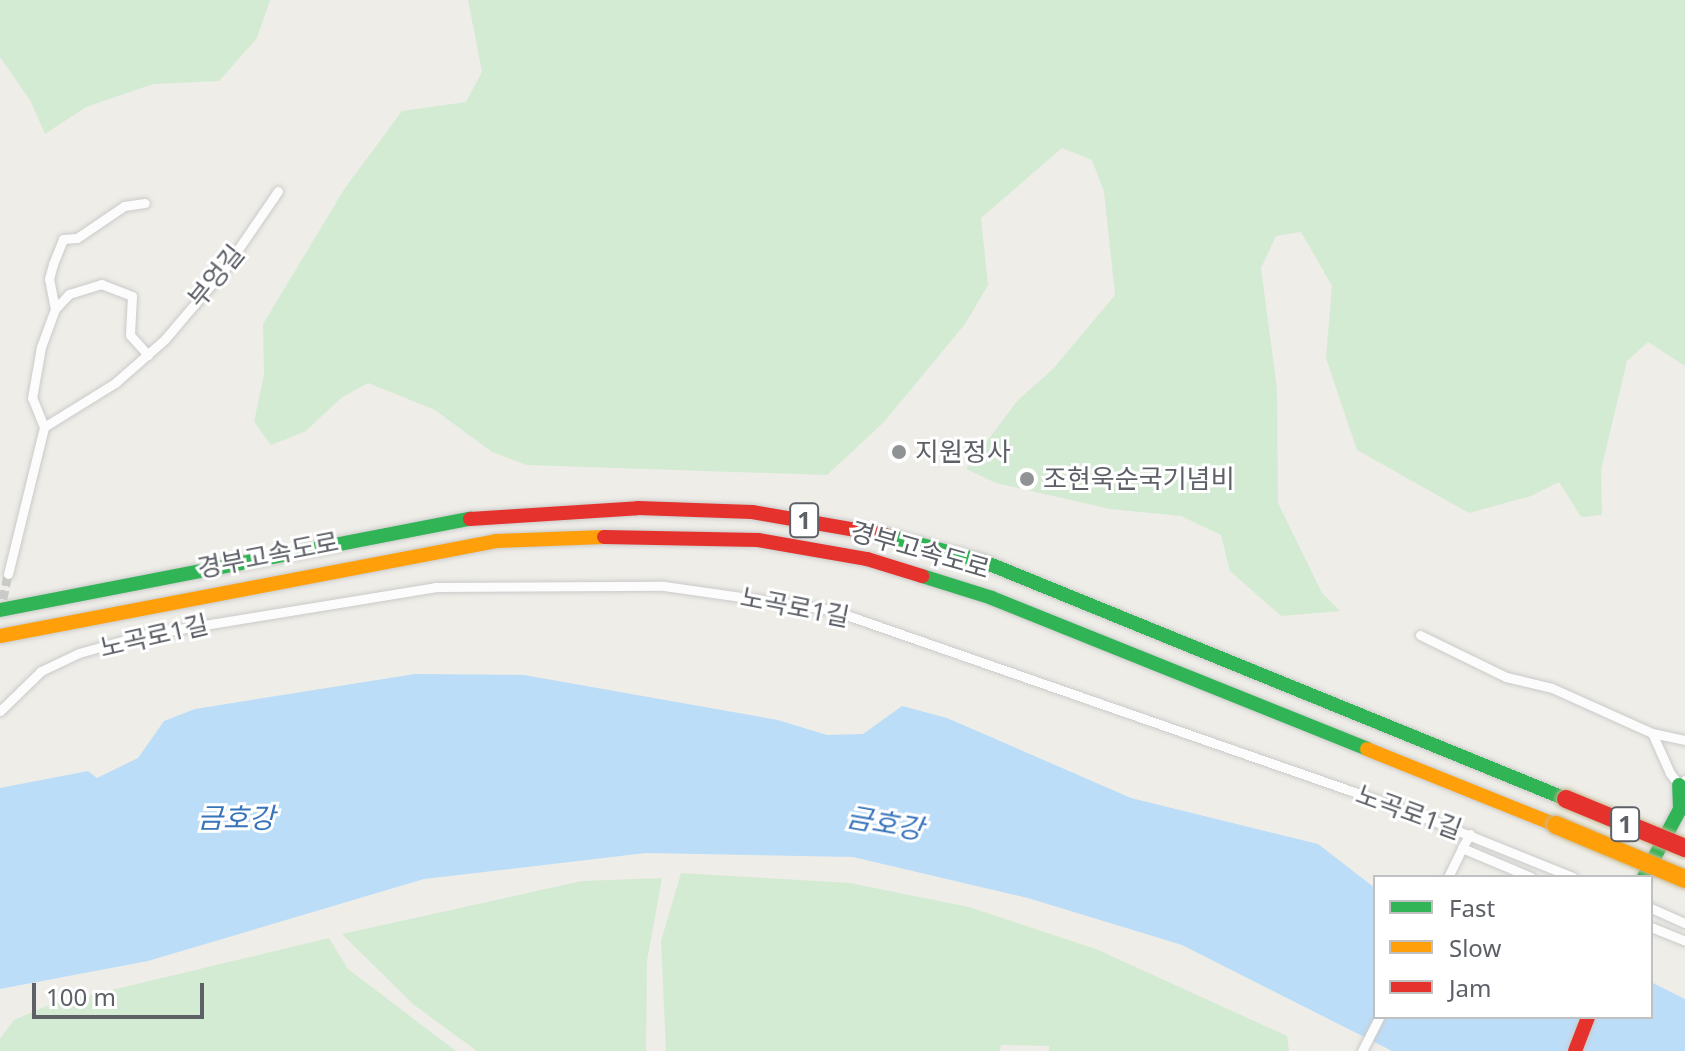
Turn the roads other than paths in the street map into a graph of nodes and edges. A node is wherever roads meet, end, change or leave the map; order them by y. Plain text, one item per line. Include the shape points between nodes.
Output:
1 (278, 191) dead end
2 (145, 203) dead end
3 (55, 309) junction
4 (148, 355) junction
5 (44, 427) junction
6 (8, 574) dead end
7 (0, 610) edge
8 (1420, 635) dead end
9 (0, 636) edge
10 (0, 711) edge
11 (1652, 733) junction
12 (1685, 740) edge
13 (1682, 782) edge
14 (1470, 834) junction
15 (1462, 848) junction
16 (1685, 848) edge
17 (1449, 875) edge
18 (1526, 875) edge
19 (1568, 875) edge
20 (1645, 875) edge
21 (1685, 879) edge
22 (1653, 909) edge
23 (1685, 923) edge
24 (1653, 928) edge
25 (1685, 941) edge
26 (1378, 1019) edge
27 (1587, 1019) edge
28 (1362, 1051) edge
29 (1575, 1051) edge

1 - 4 street, 부엉길 via 226,267
2 - 3 street via 124,206 77,238 63,239 49,279
3 - 4 street via 69,294 101,284 132,296 130,335
3 - 5 street via 41,347 32,398
4 - 5 street, 부엉길
5 - 6 street
7 - 16 main road, 경부고속도로 / 1, bridge via 485,516 652,507 752,512 882,534 982,561
8 - 11 street via 1506,677 1552,688
9 - 21 main road, 경부고속도로 / 1, bridge via 466,545 566,537 758,540 867,559 992,598
10 - 14 street, 노곡로1길 via 41,671 79,653 143,635 435,587 664,586 832,610
11 - 12 street
11 - 13 street
13 - 20 main road via 1680,809
14 - 15 street
14 - 19 street, 노곡로1길
15 - 17 street
15 - 18 street
22 - 23 street
24 - 25 street
26 - 28 street
27 - 29 main road

